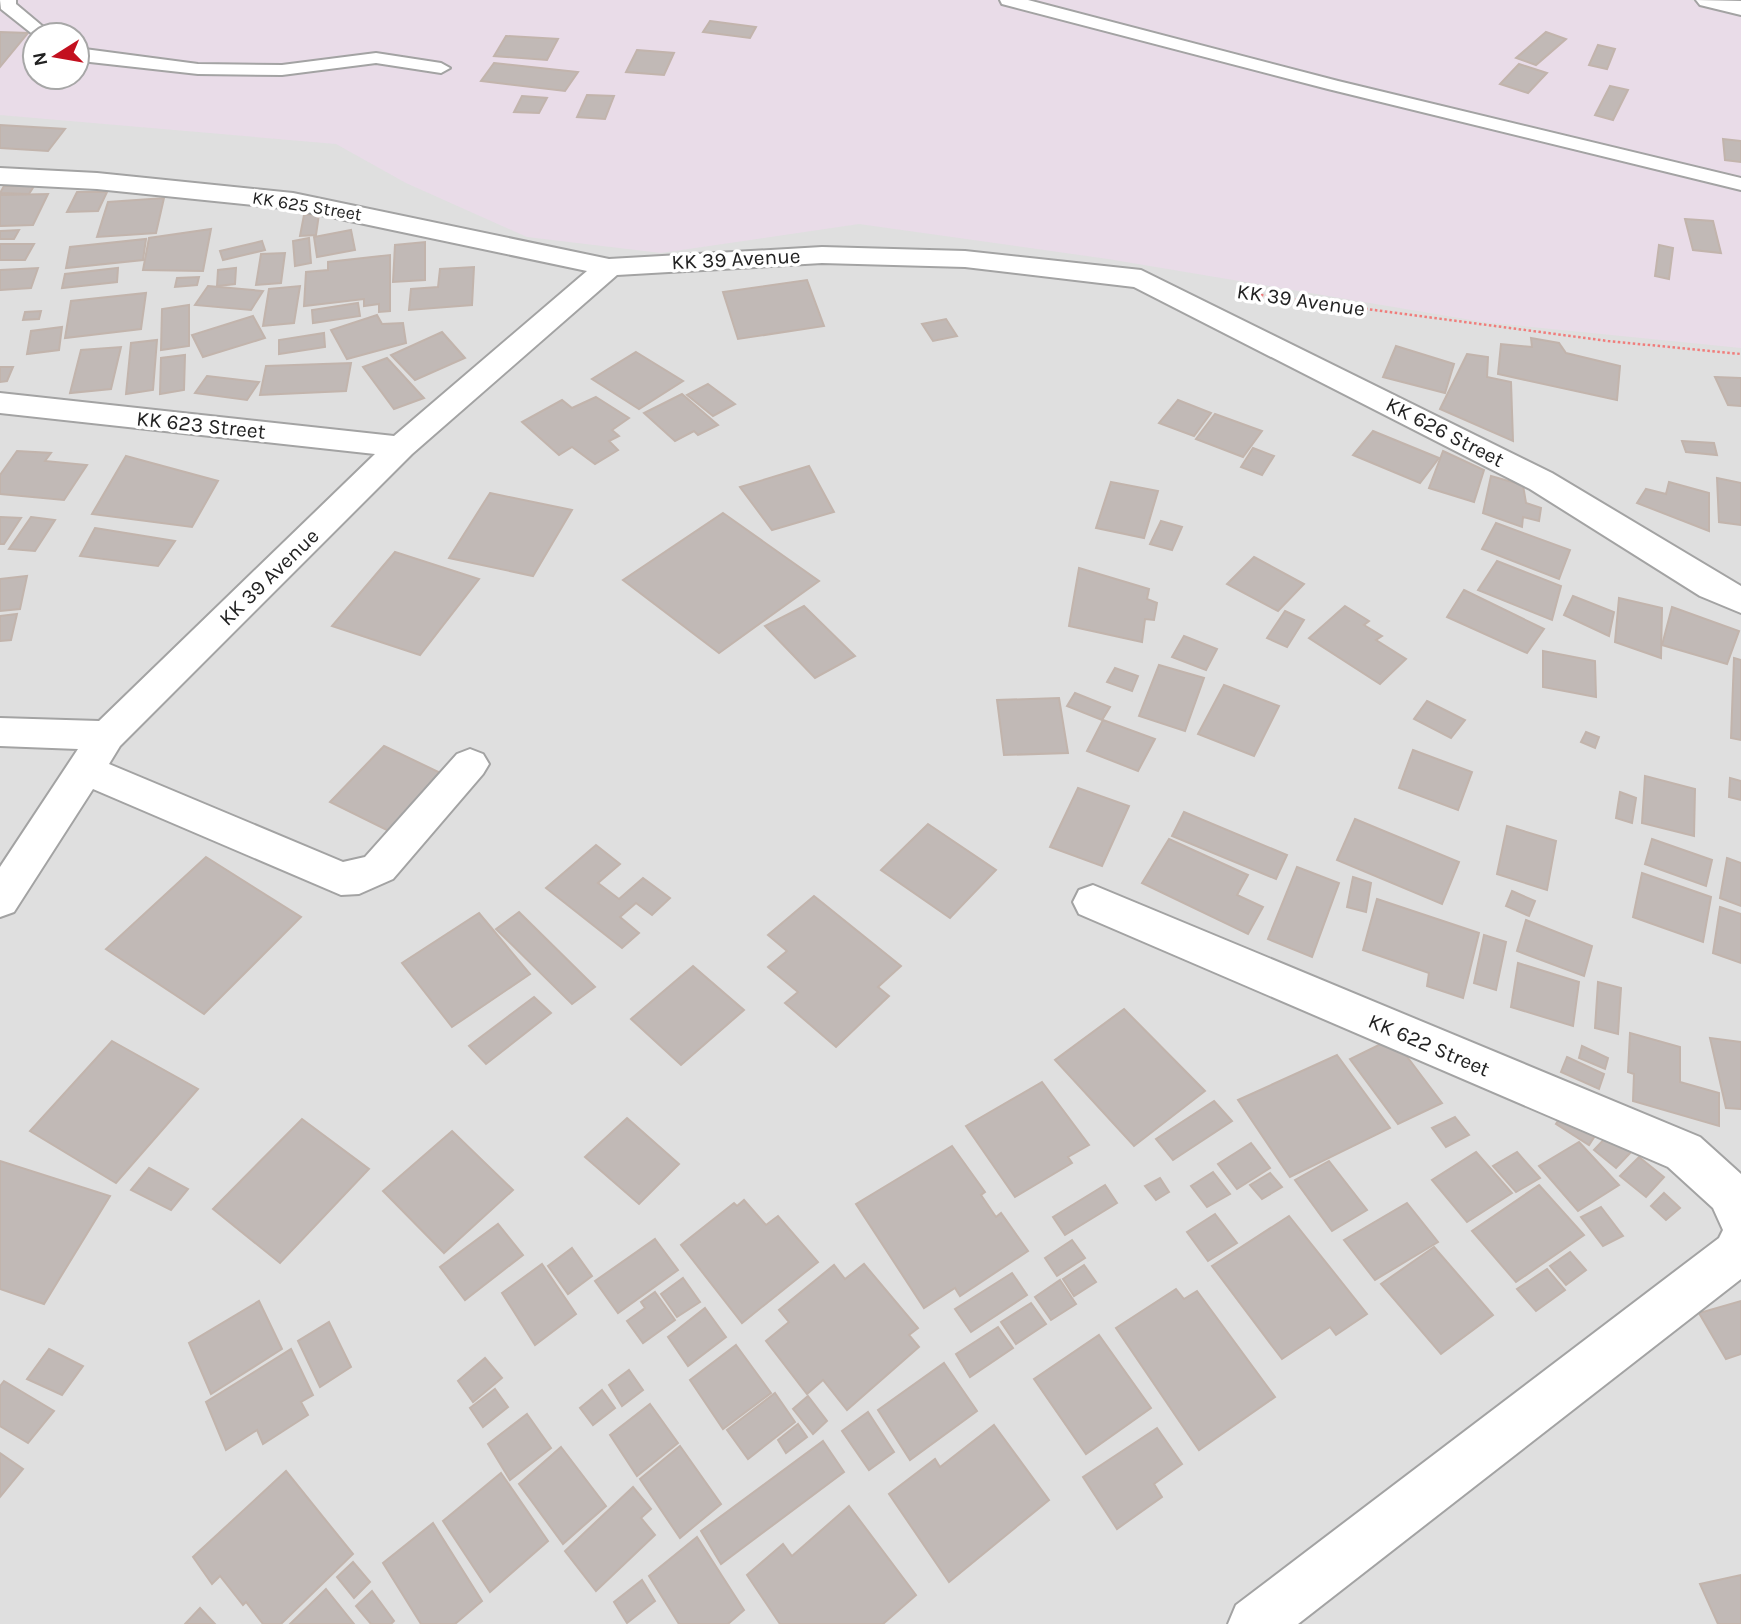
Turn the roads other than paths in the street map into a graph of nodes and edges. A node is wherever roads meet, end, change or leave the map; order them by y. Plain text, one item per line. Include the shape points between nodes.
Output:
1 (8, 0) edge
2 (1008, 0) edge
3 (1709, 0) edge
4 (1741, 8) edge
5 (26, 21) edge
6 (91, 57) edge
7 (441, 68) dead end
8 (0, 176) edge
9 (1741, 184) edge
10 (609, 267) junction
11 (1141, 279) joint
12 (0, 403) edge
13 (401, 447) junction
14 (1741, 601) edge
15 (0, 732) edge
16 (107, 736) junction
17 (470, 764) dead end
18 (86, 770) junction
19 (0, 900) edge
20 (1093, 902) dead end
21 (1741, 1218) edge
22 (1741, 1242) edge
23 (1255, 1624) edge

1 - 5 lane via 7,5
2 - 9 lane
3 - 4 street
6 - 7 lane via 198,69 282,69 376,58
8 - 10 street, KK 625 Street via 293,201
10 - 11 street, KK 39 Avenue via 835,255 965,259
10 - 13 street, KK 39 Avenue
11 - 14 street, KK 626 Street via 1541,481
12 - 13 street, KK 623 Street
13 - 16 street, KK 39 Avenue
15 - 16 street
16 - 18 street, KK 39 Avenue
17 - 18 street via 379,867 359,878 341,878
18 - 19 street, KK 39 Avenue
20 - 21 street, KK 622 Street via 1684,1152 1729,1193
22 - 23 street via 1739,1252

